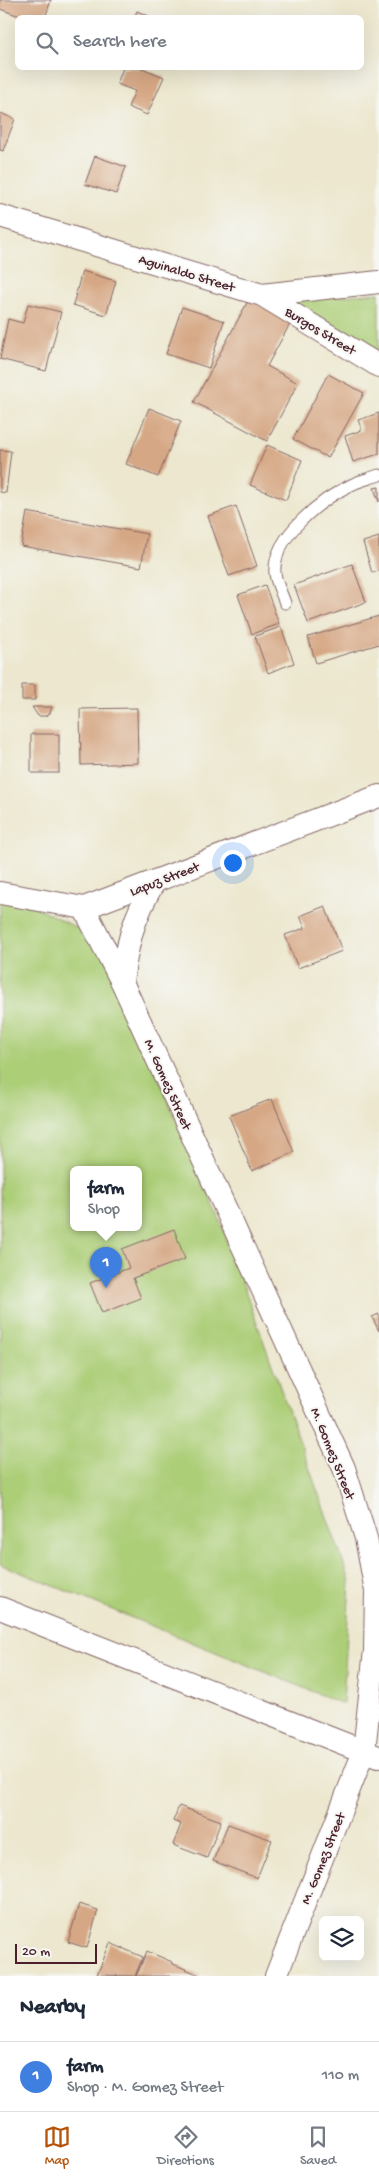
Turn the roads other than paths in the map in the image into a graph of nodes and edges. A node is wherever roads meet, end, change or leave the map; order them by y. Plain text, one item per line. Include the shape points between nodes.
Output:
1 (0, 216) edge
2 (379, 282) edge
3 (262, 295) junction
4 (379, 366) edge
5 (379, 475) edge
6 (285, 603) dead end
7 (379, 796) edge
8 (154, 882) junction
9 (0, 893) edge
10 (84, 908) junction
11 (122, 982) junction
12 (0, 1608) edge
13 (372, 1754) edge
14 (276, 1976) edge

1 - 3 street, Aguinaldo Street
2 - 3 street, Aguinaldo Street
3 - 4 street, Burgos Street
5 - 6 lane via 327,499 295,526 277,551 275,574
7 - 8 street, Lapuz Street
8 - 10 street, Lapuz Street
8 - 11 street via 138,910
9 - 10 street
10 - 11 street, M. Gomez Street
11 - 13 street, M. Gomez Street via 344,1468 366,1538 376,1591
12 - 13 street
13 - 14 street, M. Gomez Street

